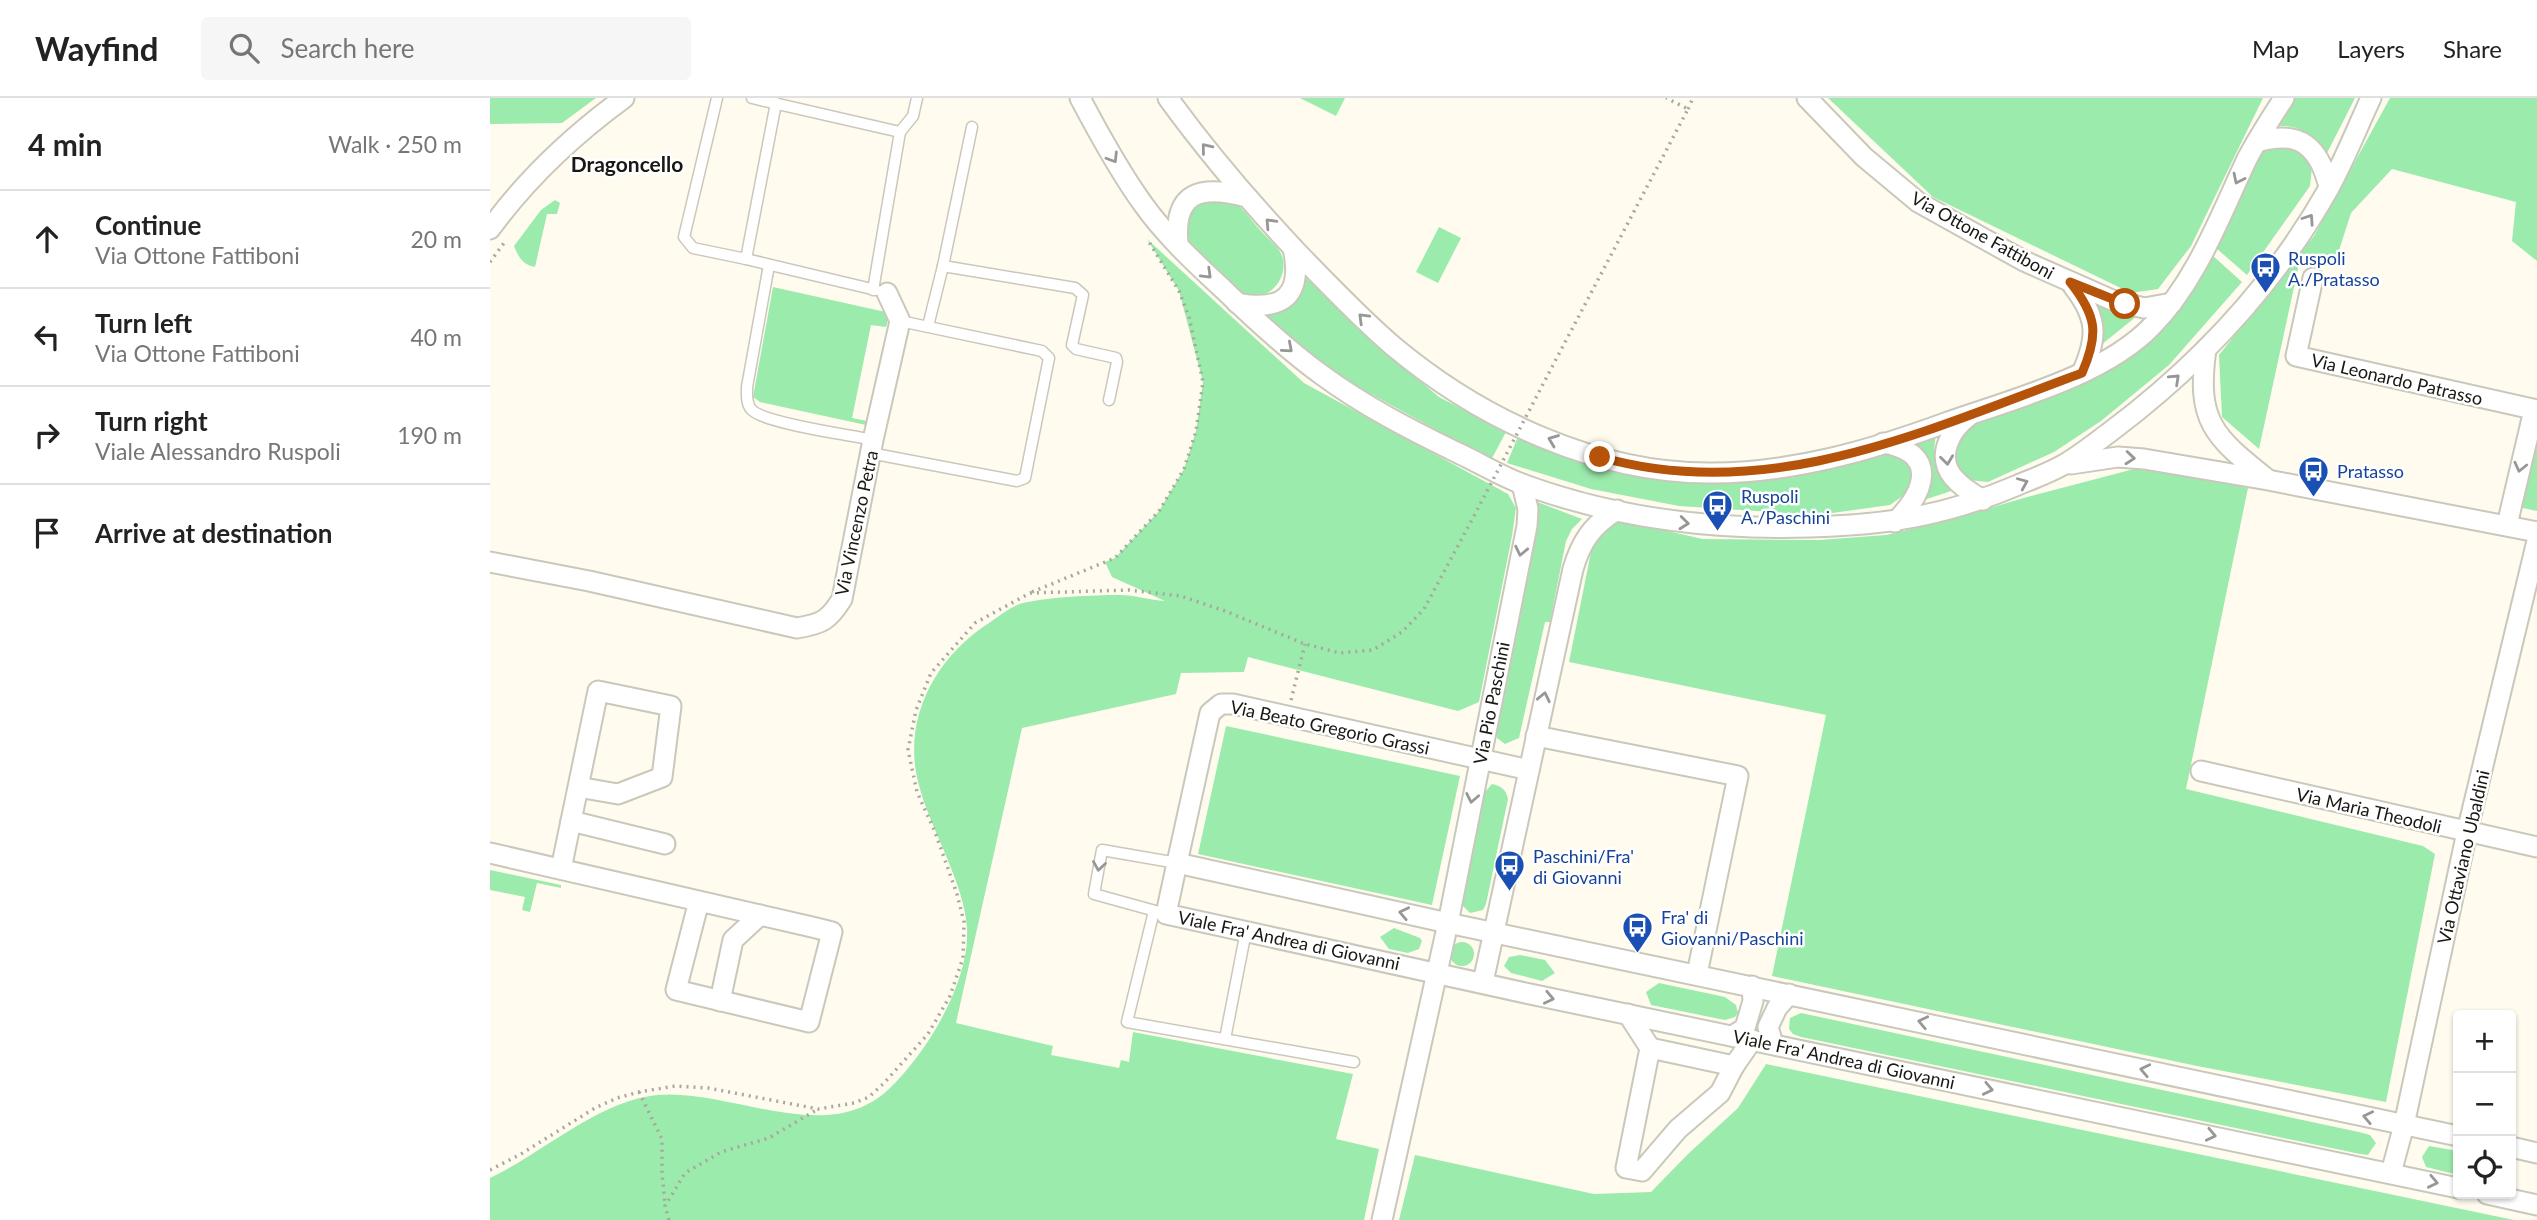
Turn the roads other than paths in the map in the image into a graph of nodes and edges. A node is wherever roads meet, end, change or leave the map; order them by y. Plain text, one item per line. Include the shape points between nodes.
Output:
1 (624, 98) edge
2 (717, 98) edge
3 (752, 98) edge
4 (917, 98) edge
5 (1080, 98) edge
6 (1168, 98) edge
7 (1807, 98) edge
8 (2284, 98) edge
9 (2371, 98) edge
10 (776, 103) junction
11 (972, 127) dead end
12 (900, 132) junction
13 (2257, 142) junction
14 (2329, 187) junction
15 (1247, 197) junction
16 (490, 229) edge
17 (1178, 244) junction
18 (1293, 248) junction
19 (746, 259) junction
20 (769, 265) junction
21 (943, 266) junction
22 (2313, 278) dead end
23 (2070, 282) junction
24 (880, 291) junction
25 (1237, 303) junction
26 (2172, 303) junction
27 (900, 321) junction
28 (928, 326) junction
29 (2206, 349) junction
30 (2082, 373) junction
31 (1109, 400) dead end
32 (2535, 410) edge
33 (1972, 414) junction
34 (1883, 443) junction
35 (872, 446) junction
36 (2063, 466) junction
37 (2268, 480) junction
38 (1522, 484) junction
39 (1983, 500) junction
40 (1617, 510) junction
41 (1895, 522) junction
42 (2507, 525) junction
43 (2537, 532) edge
44 (2537, 541) edge
45 (490, 562) edge
46 (1536, 736) junction
47 (1480, 759) junction
48 (1529, 770) junction
49 (2202, 771) dead end
50 (578, 787) junction
51 (571, 821) junction
52 (2467, 832) junction
53 (665, 844) dead end
54 (2537, 848) edge
55 (490, 853) edge
56 (1177, 863) junction
57 (561, 869) junction
58 (699, 901) junction
59 (1160, 912) junction
60 (760, 915) junction
61 (1448, 923) junction
62 (1246, 931) junction
63 (1495, 931) junction
64 (1437, 972) junction
65 (1697, 974) junction
66 (1483, 982) junction
67 (1752, 986) junction
68 (1789, 994) junction
69 (720, 1001) junction
70 (1628, 1014) junction
71 (1732, 1036) junction
72 (1226, 1039) junction
73 (1752, 1040) junction
74 (1773, 1044) junction
75 (1650, 1048) junction
76 (1354, 1062) dead end
77 (1734, 1066) junction
78 (2404, 1125) junction
79 (2453, 1135) edge
80 (2516, 1148) edge
81 (2537, 1153) edge
82 (2391, 1173) junction
83 (2453, 1187) edge
84 (2510, 1199) edge
85 (2537, 1205) edge
86 (1382, 1220) edge

1 - 16 street via 555,153
2 - 19 lane via 684,237 693,248
3 - 10 lane
4 - 12 lane via 912,116
5 -> 17 street via 1144,207
15 -> 6 street
7 - 23 street, Via Ottone Fattiboni via 1864,157 1918,202
8 - 13 street
9 - 14 street
10 - 12 lane
10 - 19 lane
11 - 21 lane
12 - 24 lane
13 - 14 street via 2281,138 2305,144 2318,155
13 -> 26 street
29 -> 14 street via 2280,262
15 - 17 street via 1219,190 1197,194 1179,216
18 -> 15 street
17 -> 25 street
18 - 25 street via 1296,279 1281,300 1267,306
34 -> 18 street via 1805,465 1738,473 1660,470 1591,454 1496,416 1442,383 1392,346
19 - 20 lane
20 - 24 lane
20 - 35 lane via 747,387 750,409 766,418
21 - 28 lane
21 - 31 lane via 1081,291 1072,345 1116,358
22 - 32 street, Via Leonardo Patrasso via 2296,356
23 - 26 street, Via Ottone Fattiboni via 2138,307
23 - 30 street, Via Ottone Fattiboni via 2087,305 2094,327
24 - 27 street
25 -> 38 street via 1347,392
26 - 30 street via 2135,342 2108,362
27 - 28 lane
27 - 35 street, Via Vincenzo Petra
28 - 35 lane via 1042,351 1049,358 1025,478 1017,481
36 -> 29 street via 2146,404
29 - 37 street via 2202,383 2211,424 2227,447
30 - 33 street
32 -> 42 street, Via Leonardo Patrasso
33 - 34 street
33 -> 39 street via 1954,431 1945,462 1960,485
34 - 41 street via 1910,453 1922,473 1918,495
35 - 45 street, Via Vincenzo Petra via 842,599 832,615 817,625 797,628
36 -> 37 street via 2118,457
39 -> 36 street
37 - 42 street
38 - 40 street
38 -> 47 street, Via Pio Paschini via 1527,526
39 - 41 street
40 -> 41 street via 1682,523 1752,527
46 -> 40 street via 1578,553 1595,525
42 - 43 street
44 - 52 street, Via Ottaviano Ubaldini
46 - 48 street
46 - 65 street via 1738,776
47 - 48 street, Via Beato Gregorio Grassi
47 - 56 street, Via Beato Gregorio Grassi via 1221,704 1210,713
47 -> 61 street, Via Pio Paschini
48 - 63 street
49 - 52 street, Via Maria Theodoli
50 - 50 street via 598,691 671,706 662,777 618,794
50 - 51 street
51 - 53 street
51 - 57 street
52 - 54 street, Via Maria Theodoli
52 - 78 street, Via Ottaviano Ubaldini
55 - 57 street
56 - 59 street, Viale Fra' Andrea di Giovanni
56 -> 59 lane via 1102,850 1094,894
61 -> 56 street
57 - 58 street
58 - 60 street
58 - 69 street via 676,990
59 - 62 street, Viale Fra' Andrea di Giovanni
59 - 72 lane via 1127,1022
60 - 69 street via 733,940
60 - 69 street via 832,932 809,1022
61 - 63 street
61 - 64 street, Via Pio Paschini
62 - 64 street, Viale Fra' Andrea di Giovanni
62 - 72 lane
63 - 65 street
63 - 66 street
64 - 66 street, Viale Fra' Andrea di Giovanni
64 - 86 street, Via Pio Paschini
65 - 67 street
66 -> 70 street, Viale Fra' Andrea di Giovanni
67 - 68 street
67 - 71 street via 1745,1028
68 - 74 street via 1768,1027
78 -> 68 street
70 - 71 street, Viale Fra' Andrea di Giovanni
70 - 75 street
71 - 73 street, Viale Fra' Andrea di Giovanni
72 - 76 lane
73 - 74 street, Viale Fra' Andrea di Giovanni
73 - 77 street
74 -> 82 street, Viale Fra' Andrea di Giovanni
75 - 77 street
75 - 77 street via 1626,1168 1642,1171 1678,1129 1720,1093
78 - 79 street
78 - 82 street, Via Ottaviano Ubaldini
80 - 81 street
82 -> 83 street, Viale Fra' Andrea di Giovanni
84 - 85 street

